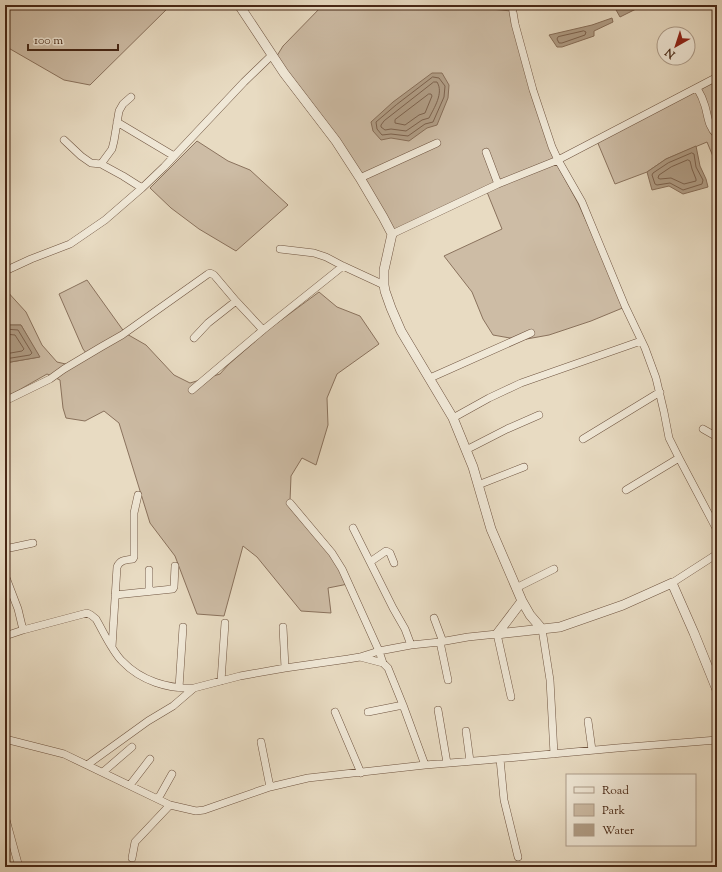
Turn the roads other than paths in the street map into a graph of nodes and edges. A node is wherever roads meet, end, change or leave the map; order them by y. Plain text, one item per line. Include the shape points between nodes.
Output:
1 (239, 5) edge
2 (512, 5) edge
3 (272, 55) junction
4 (717, 77) edge
5 (697, 88) junction
6 (131, 97) dead end
7 (117, 122) junction
8 (717, 135) edge
9 (64, 140) dead end
10 (437, 143) dead end
11 (486, 152) dead end
12 (174, 156) junction
13 (558, 160) junction
14 (101, 164) junction
15 (360, 178) junction
16 (498, 184) junction
17 (142, 188) junction
18 (392, 234) junction
19 (280, 249) dead end
20 (343, 266) junction
21 (5, 271) edge
22 (384, 285) junction
23 (236, 301) junction
24 (263, 330) junction
25 (531, 333) dead end
26 (194, 338) dead end
27 (641, 341) junction
28 (430, 378) junction
29 (192, 390) dead end
30 (660, 392) junction
31 (5, 401) edge
32 (539, 415) dead end
33 (453, 418) junction
34 (703, 429) dead end
35 (717, 437) edge
36 (583, 440) dead end
37 (466, 450) junction
38 (679, 458) junction
39 (524, 468) dead end
40 (478, 485) junction
41 (626, 490) dead end
42 (138, 495) dead end
43 (290, 503) dead end
44 (353, 528) dead end
45 (717, 530) edge
46 (33, 543) dead end
47 (5, 549) edge
48 (717, 554) edge
49 (370, 562) junction
50 (394, 563) dead end
51 (175, 566) dead end
52 (554, 569) dead end
53 (150, 570) dead end
54 (5, 575) edge
55 (672, 582) junction
56 (516, 588) junction
57 (149, 591) junction
58 (115, 595) junction
59 (522, 601) junction
60 (434, 618) dead end
61 (225, 623) dead end
62 (183, 627) dead end
63 (283, 627) dead end
64 (542, 629) junction
65 (23, 630) junction
66 (497, 634) junction
67 (5, 636) edge
68 (442, 642) junction
69 (411, 645) junction
70 (112, 647) junction
71 (378, 651) junction
72 (360, 657) junction
73 (383, 663) junction
74 (286, 668) junction
75 (448, 680) dead end
76 (221, 681) junction
77 (179, 688) junction
78 (194, 688) junction
79 (717, 690) edge
80 (511, 697) dead end
81 (403, 705) junction
82 (438, 710) dead end
83 (335, 712) dead end
84 (368, 712) dead end
85 (588, 721) dead end
86 (466, 731) dead end
87 (5, 739) edge
88 (717, 740) edge
89 (261, 742) dead end
90 (132, 747) dead end
91 (592, 750) junction
92 (554, 754) junction
93 (150, 759) dead end
94 (500, 759) junction
95 (470, 761) junction
96 (447, 763) junction
97 (5, 764) edge
98 (425, 764) junction
99 (87, 765) junction
100 (103, 772) junction
101 (361, 772) junction
102 (172, 774) dead end
103 (130, 785) junction
104 (270, 787) junction
105 (158, 799) junction
106 (170, 805) junction
107 (518, 857) dead end
108 (132, 858) dead end
109 (19, 867) edge

1 - 3 street
2 - 13 street via 533,90
3 - 12 street
3 - 15 street via 336,141
4 - 5 street
5 - 8 street via 705,105 709,124
5 - 13 street
6 - 7 street via 119,111
7 - 12 street
7 - 14 street via 112,149
9 - 14 street via 91,163
10 - 15 street
11 - 16 street
12 - 17 street
13 - 16 street
13 - 27 street via 582,202
14 - 17 street
15 - 18 street
16 - 18 street
17 - 21 street via 105,220 70,244
18 - 22 street via 384,270
19 - 20 street via 326,256
20 - 22 street
20 - 24 street
22 - 28 street via 401,331
23 - 24 street
23 - 26 street via 208,323
23 - 31 street via 210,273 122,335 50,379
24 - 29 street
25 - 28 street
27 - 30 street
27 - 33 street via 522,383
28 - 33 street
30 - 36 street
30 - 38 street via 669,438
32 - 37 street
33 - 37 street
34 - 35 street
37 - 40 street
38 - 41 street
38 - 45 street
39 - 40 street
40 - 56 street via 491,529
42 - 58 street via 134,513 134,557 119,562
43 - 71 street via 332,553 342,569
44 - 49 street
46 - 47 street
48 - 55 street
49 - 50 street via 386,551 390,553
49 - 69 street
51 - 57 street via 173,589
52 - 56 street
53 - 57 street
54 - 65 street
55 - 64 street via 623,605 560,627
55 - 79 street
56 - 59 street
57 - 58 street
58 - 70 street
59 - 64 street
59 - 66 street
60 - 68 street
61 - 76 street
62 - 77 street
63 - 74 street
64 - 66 street
64 - 92 street via 550,680
65 - 67 street
65 - 70 street via 87,613 96,619
66 - 68 street
66 - 80 street
68 - 69 street
68 - 75 street
69 - 71 street
70 - 77 street via 121,660 146,679
71 - 72 street
71 - 73 street
72 - 73 street
72 - 74 street
73 - 81 street via 388,668
74 - 76 street
76 - 78 street
77 - 78 street
78 - 99 street via 173,706
81 - 84 street
81 - 98 street
82 - 96 street
83 - 101 street
85 - 91 street
86 - 95 street
87 - 99 street via 64,754
88 - 91 street
89 - 104 street
90 - 100 street
91 - 92 street
92 - 94 street
93 - 103 street
94 - 95 street
94 - 107 street via 504,800
95 - 96 street
96 - 98 street
97 - 109 street via 6,816
98 - 101 street
99 - 100 street
100 - 103 street
101 - 104 street via 308,778
102 - 105 street
103 - 105 street
104 - 106 street via 204,810 196,811
105 - 106 street
106 - 108 street via 135,842

